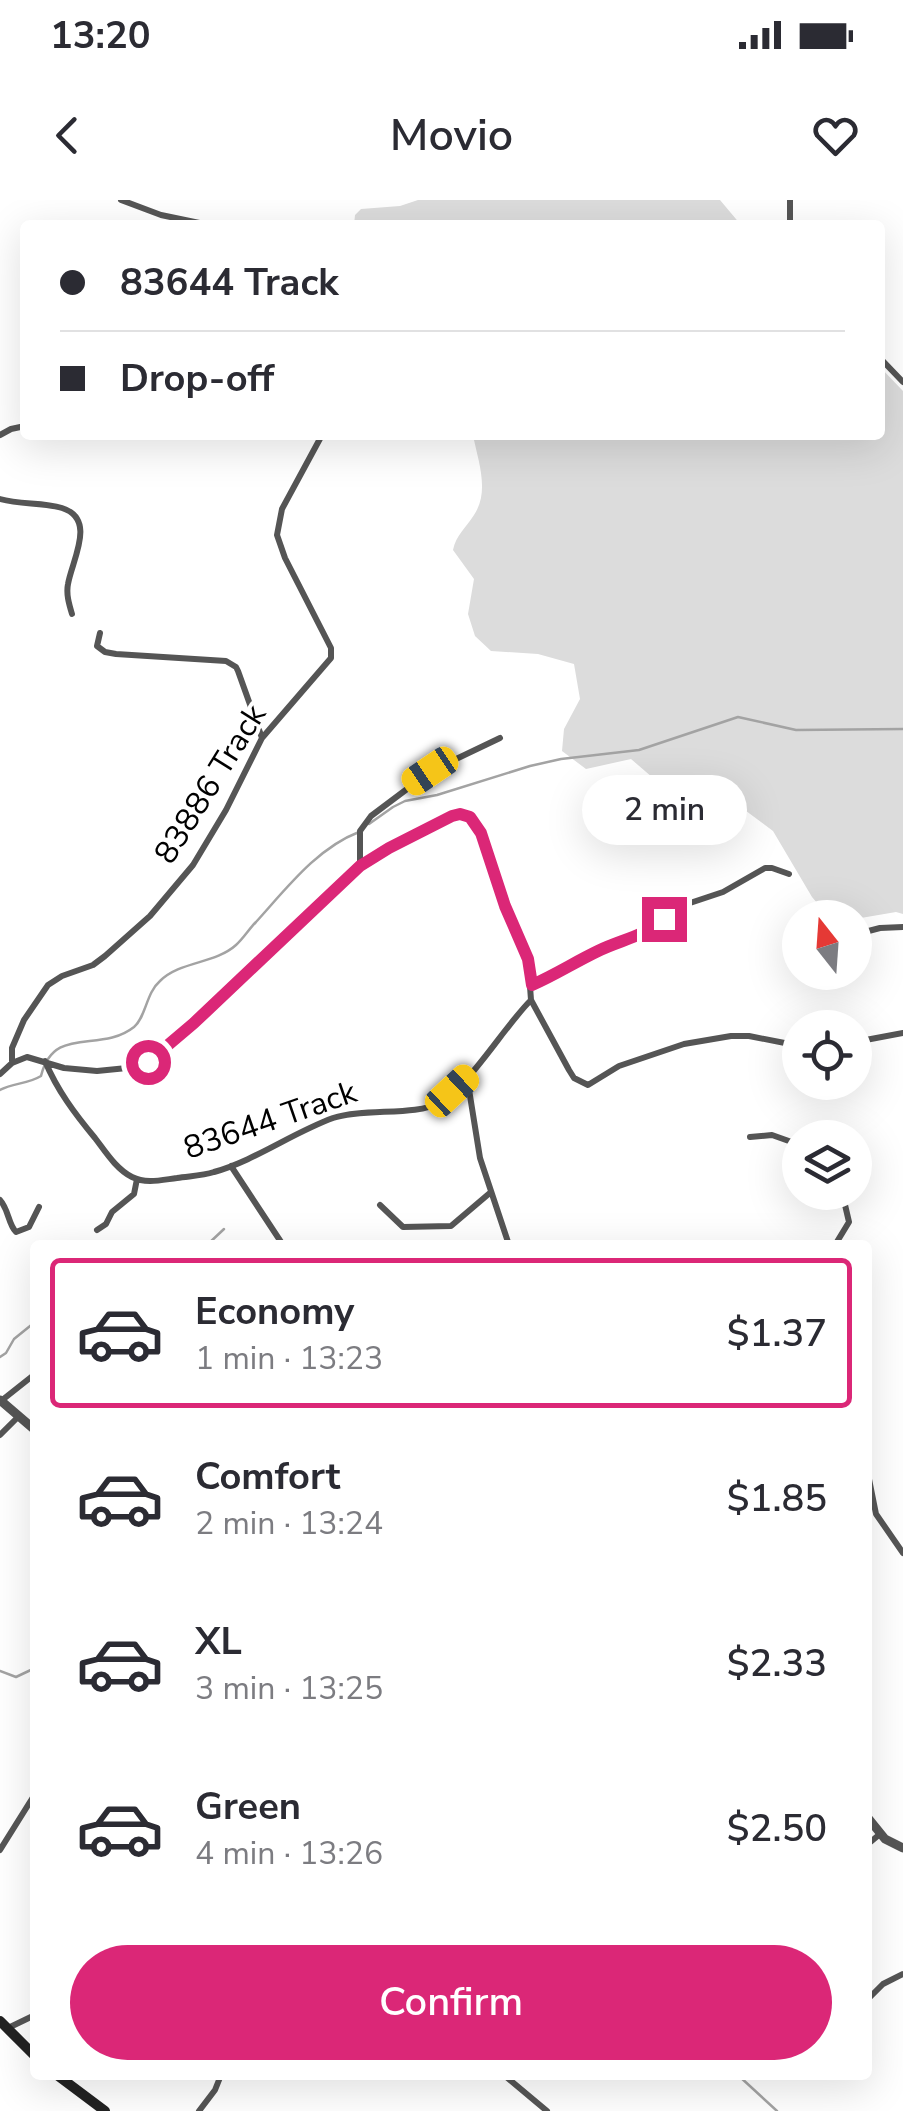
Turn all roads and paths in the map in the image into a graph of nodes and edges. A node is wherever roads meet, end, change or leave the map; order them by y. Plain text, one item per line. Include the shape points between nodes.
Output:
1 (122, 200) edge
2 (184, 220) edge
3 (885, 363) edge
4 (903, 382) edge
5 (319, 440) edge
6 (0, 499) edge
7 (72, 614) dead end
8 (100, 634) dead end
9 (262, 738) junction
10 (500, 738) dead end
11 (360, 866) junction
12 (788, 874) dead end
13 (903, 927) edge
14 (872, 930) edge
15 (532, 985) junction
16 (531, 1000) junction
17 (903, 1032) edge
18 (872, 1038) edge
19 (782, 1042) edge
20 (45, 1061) junction
21 (12, 1063) junction
22 (0, 1074) edge
23 (468, 1077) junction
24 (750, 1136) dead end
25 (782, 1139) edge
26 (231, 1166) junction
27 (137, 1179) junction
28 (490, 1192) junction
29 (0, 1200) edge
30 (380, 1205) dead end
31 (39, 1207) dead end
32 (848, 1210) edge
33 (97, 1230) dead end
34 (280, 1240) edge
35 (507, 1240) edge
36 (838, 1240) edge
37 (30, 1378) edge
38 (0, 1400) edge
39 (18, 1417) junction
40 (30, 1426) edge
41 (0, 1435) edge
42 (872, 1494) edge
43 (903, 1553) edge
44 (30, 1802) edge
45 (872, 1823) edge
46 (880, 1834) junction
47 (872, 1841) edge
48 (903, 1847) edge
49 (0, 1850) edge
50 (903, 1974) edge
51 (872, 1995) edge
52 (30, 2017) edge
53 (4, 2025) edge
54 (30, 2051) edge
55 (64, 2080) edge
56 (219, 2080) edge
57 (510, 2080) edge
58 (105, 2111) edge
59 (199, 2111) edge
60 (547, 2111) edge

1 - 2 street
3 - 4 street
5 - 9 street, 83886 Track via 276,529 331,658
6 - 7 street via 66,509 77,517 80,540 67,586
8 - 9 street via 98,646 105,652 232,664
9 - 21 street, 83886 Track via 193,865 105,956 48,985 24,1020
10 - 11 street via 430,771 372,816 358,838
11 - 15 street via 445,819 470,817 528,959
11 - 20 street via 148,1062 97,1072
12 - 15 street via 765,868
13 - 14 street
15 - 16 street
16 - 19 street via 568,1070 584,1084 695,1041 750,1036
16 - 23 street, 83644 Track
17 - 18 street
20 - 21 street via 27,1057
20 - 27 street via 93,1136
21 - 22 street
23 - 26 street, 83644 Track via 434,1105 337,1117
23 - 28 street
24 - 25 street
26 - 27 street, 83644 Track
26 - 34 street
27 - 33 street via 134,1194
28 - 30 street via 444,1227 402,1226
28 - 35 street
29 - 31 street via 16,1232 29,1227
32 - 36 street
37 - 38 street
38 - 39 street
39 - 40 street
39 - 41 street
42 - 43 street via 876,1514
44 - 49 street
45 - 46 street
46 - 47 street
46 - 48 street
50 - 51 street
52 - 53 street
53 - 54 main road
55 - 58 main road
56 - 59 street
57 - 60 street

